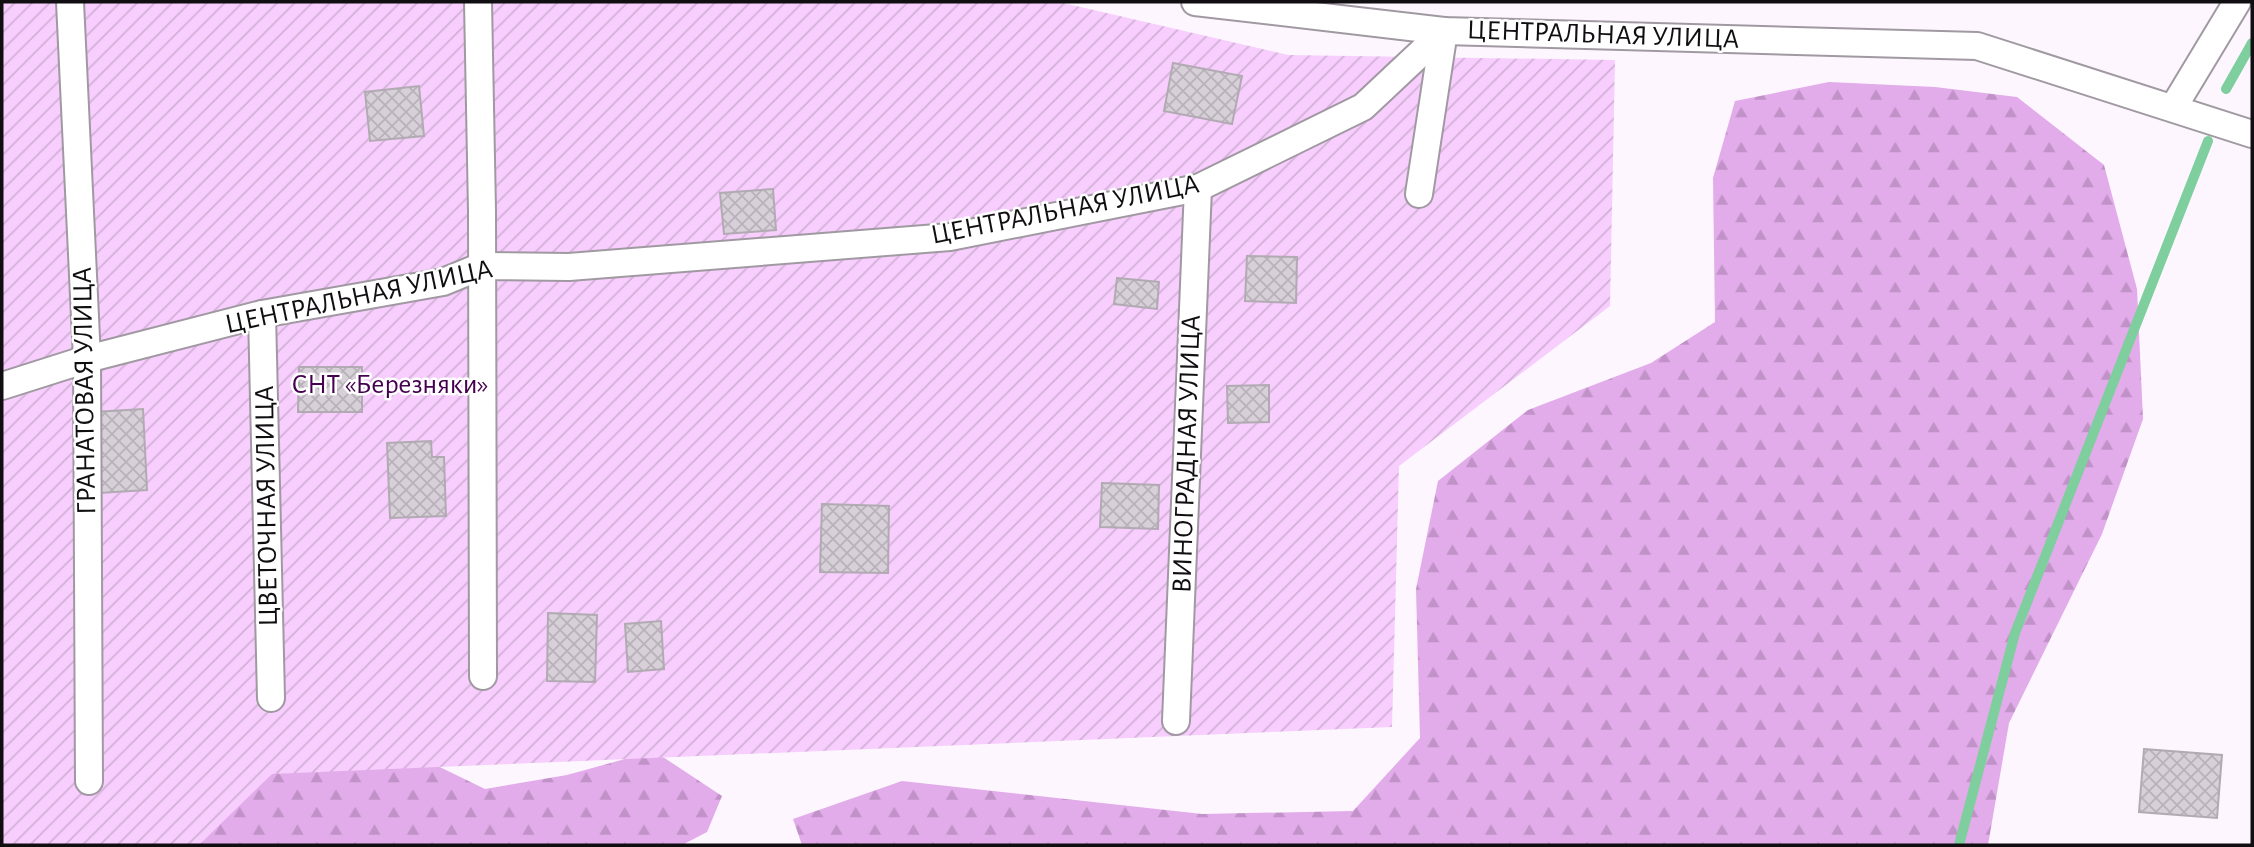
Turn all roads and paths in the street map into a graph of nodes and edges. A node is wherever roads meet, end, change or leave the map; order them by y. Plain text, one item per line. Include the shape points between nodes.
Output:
1 (70, 2) edge
2 (478, 2) edge
3 (1195, 2) edge
4 (2237, 2) edge
5 (1444, 31) junction
6 (2173, 108) junction
7 (2252, 134) edge
8 (1198, 188) junction
9 (1419, 194) dead end
10 (482, 266) junction
11 (262, 314) junction
12 (87, 359) junction
13 (2, 386) edge
14 (483, 676) dead end
15 (271, 698) dead end
16 (1176, 721) dead end
17 (89, 781) dead end

1 - 12 street, ГРАНАТОВАЯ УЛИЦА
2 - 10 street
3 - 5 street
4 - 6 street
5 - 6 street, ЦЕНТРАЛЬНАЯ УЛИЦА via 1977,46
5 - 8 street, ЦЕНТРАЛЬНАЯ УЛИЦА via 1363,107
5 - 9 street
6 - 7 street, ЦЕНТРАЛЬНАЯ УЛИЦА
8 - 10 street, ЦЕНТРАЛЬНАЯ УЛИЦА via 950,237 569,267
8 - 16 street, ВИНОГРАДНАЯ УЛИЦА
10 - 11 street, ЦЕНТРАЛЬНАЯ УЛИЦА via 443,282
10 - 14 street
11 - 12 street, ЦЕНТРАЛЬНАЯ УЛИЦА
11 - 15 street, ЦВЕТОЧНАЯ УЛИЦА
12 - 13 street, ЦЕНТРАЛЬНАЯ УЛИЦА
12 - 17 street, ГРАНАТОВАЯ УЛИЦА

